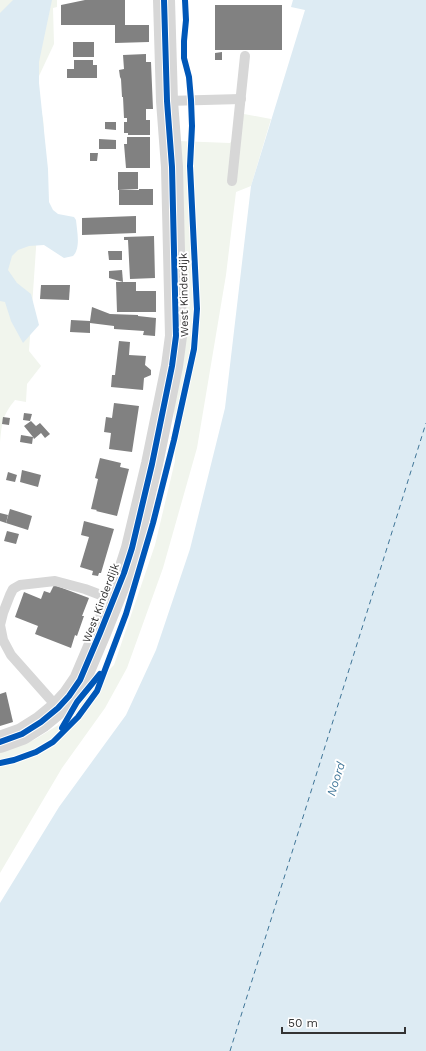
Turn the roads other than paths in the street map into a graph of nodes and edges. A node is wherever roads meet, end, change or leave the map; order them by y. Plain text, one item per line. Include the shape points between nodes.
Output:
1 (164, 0) edge
2 (245, 56) dead end
3 (241, 99) junction
4 (167, 101) junction
5 (232, 181) dead end
6 (114, 600) junction
7 (58, 708) junction
8 (0, 742) edge

1 - 4 street, West Kinderdijk
2 - 3 lane
3 - 4 lane
3 - 5 lane
4 - 6 street, West Kinderdijk via 172,167 175,348 145,494 128,561
6 - 7 street, West Kinderdijk via 80,680
6 - 7 lane via 55,581 20,584 13,589 0,625 3,640 12,655
7 - 8 street, West Kinderdijk via 22,734

